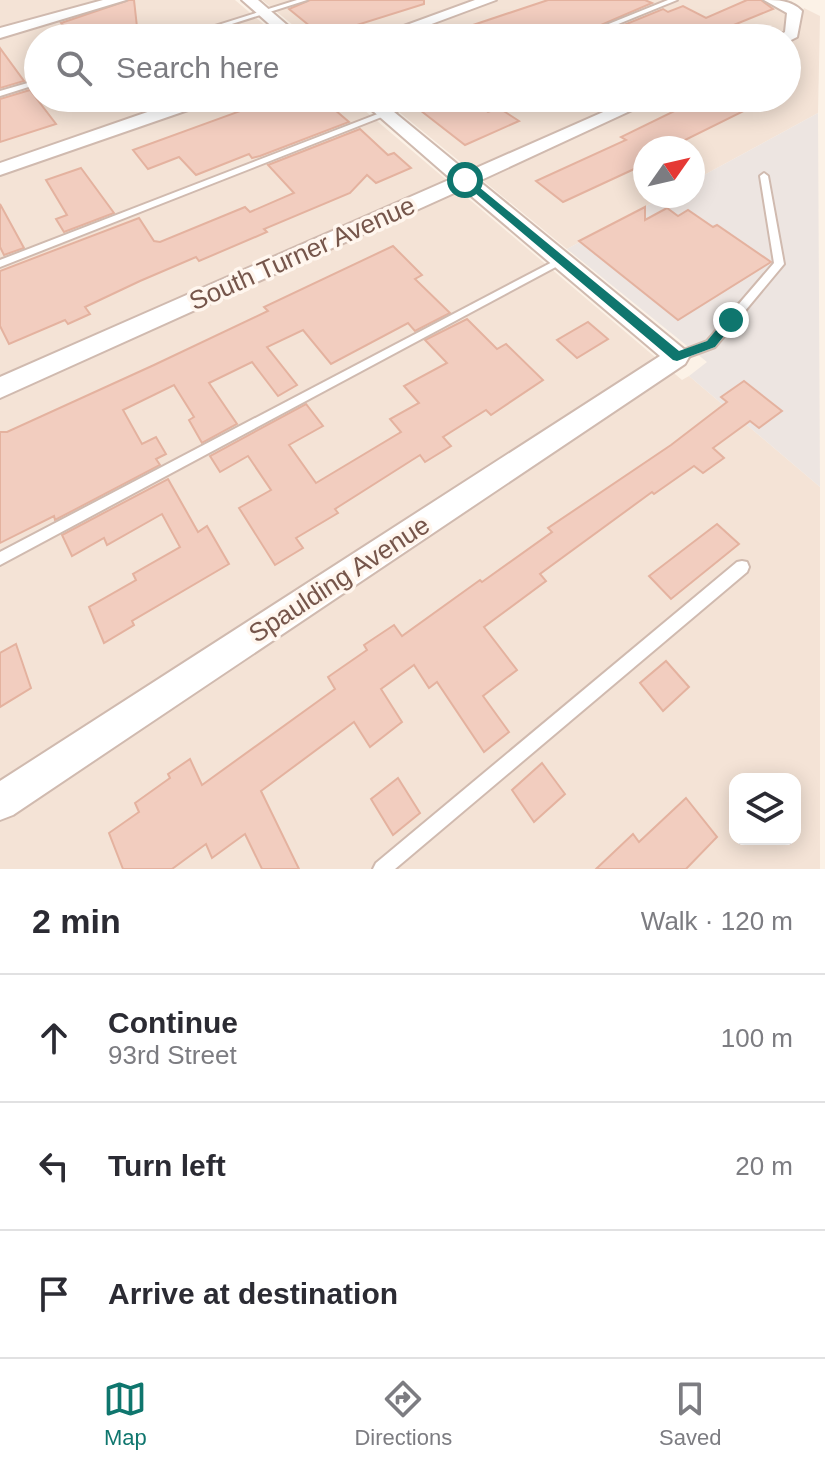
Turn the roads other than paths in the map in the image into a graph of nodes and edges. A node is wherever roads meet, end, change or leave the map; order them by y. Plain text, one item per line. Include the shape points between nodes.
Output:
1 (119, 0) edge
2 (249, 0) edge
3 (304, 0) edge
4 (489, 0) edge
5 (674, 0) edge
6 (771, 0) edge
7 (264, 12) junction
8 (32, 24) edge
9 (226, 24) edge
10 (278, 24) edge
11 (420, 24) edge
12 (613, 24) edge
13 (793, 24) edge
14 (24, 26) edge
15 (0, 33) edge
16 (24, 86) edge
17 (0, 94) edge
18 (165, 112) edge
19 (384, 112) edge
20 (391, 112) edge
21 (618, 112) edge
22 (386, 114) junction
23 (0, 169) edge
24 (764, 176) dead end
25 (465, 180) junction
26 (562, 260) junction
27 (0, 264) edge
28 (677, 357) junction
29 (0, 388) edge
30 (0, 559) edge
31 (742, 567) dead end
32 (0, 802) edge
33 (382, 869) edge

1 - 8 street
2 - 7 street
3 - 7 lane
4 - 11 street
5 - 12 lane
6 - 13 street via 795,11
7 - 9 lane
7 - 10 street
14 - 15 street
16 - 17 lane
18 - 23 street
19 - 22 street
20 - 22 lane
21 - 25 street, South Turner Avenue
22 - 25 street
22 - 27 lane
24 - 28 lane via 779,264 711,344
25 - 26 street
25 - 29 street, South Turner Avenue
26 - 28 street
26 - 30 lane
28 - 32 street, Spaulding Avenue
31 - 33 lane

